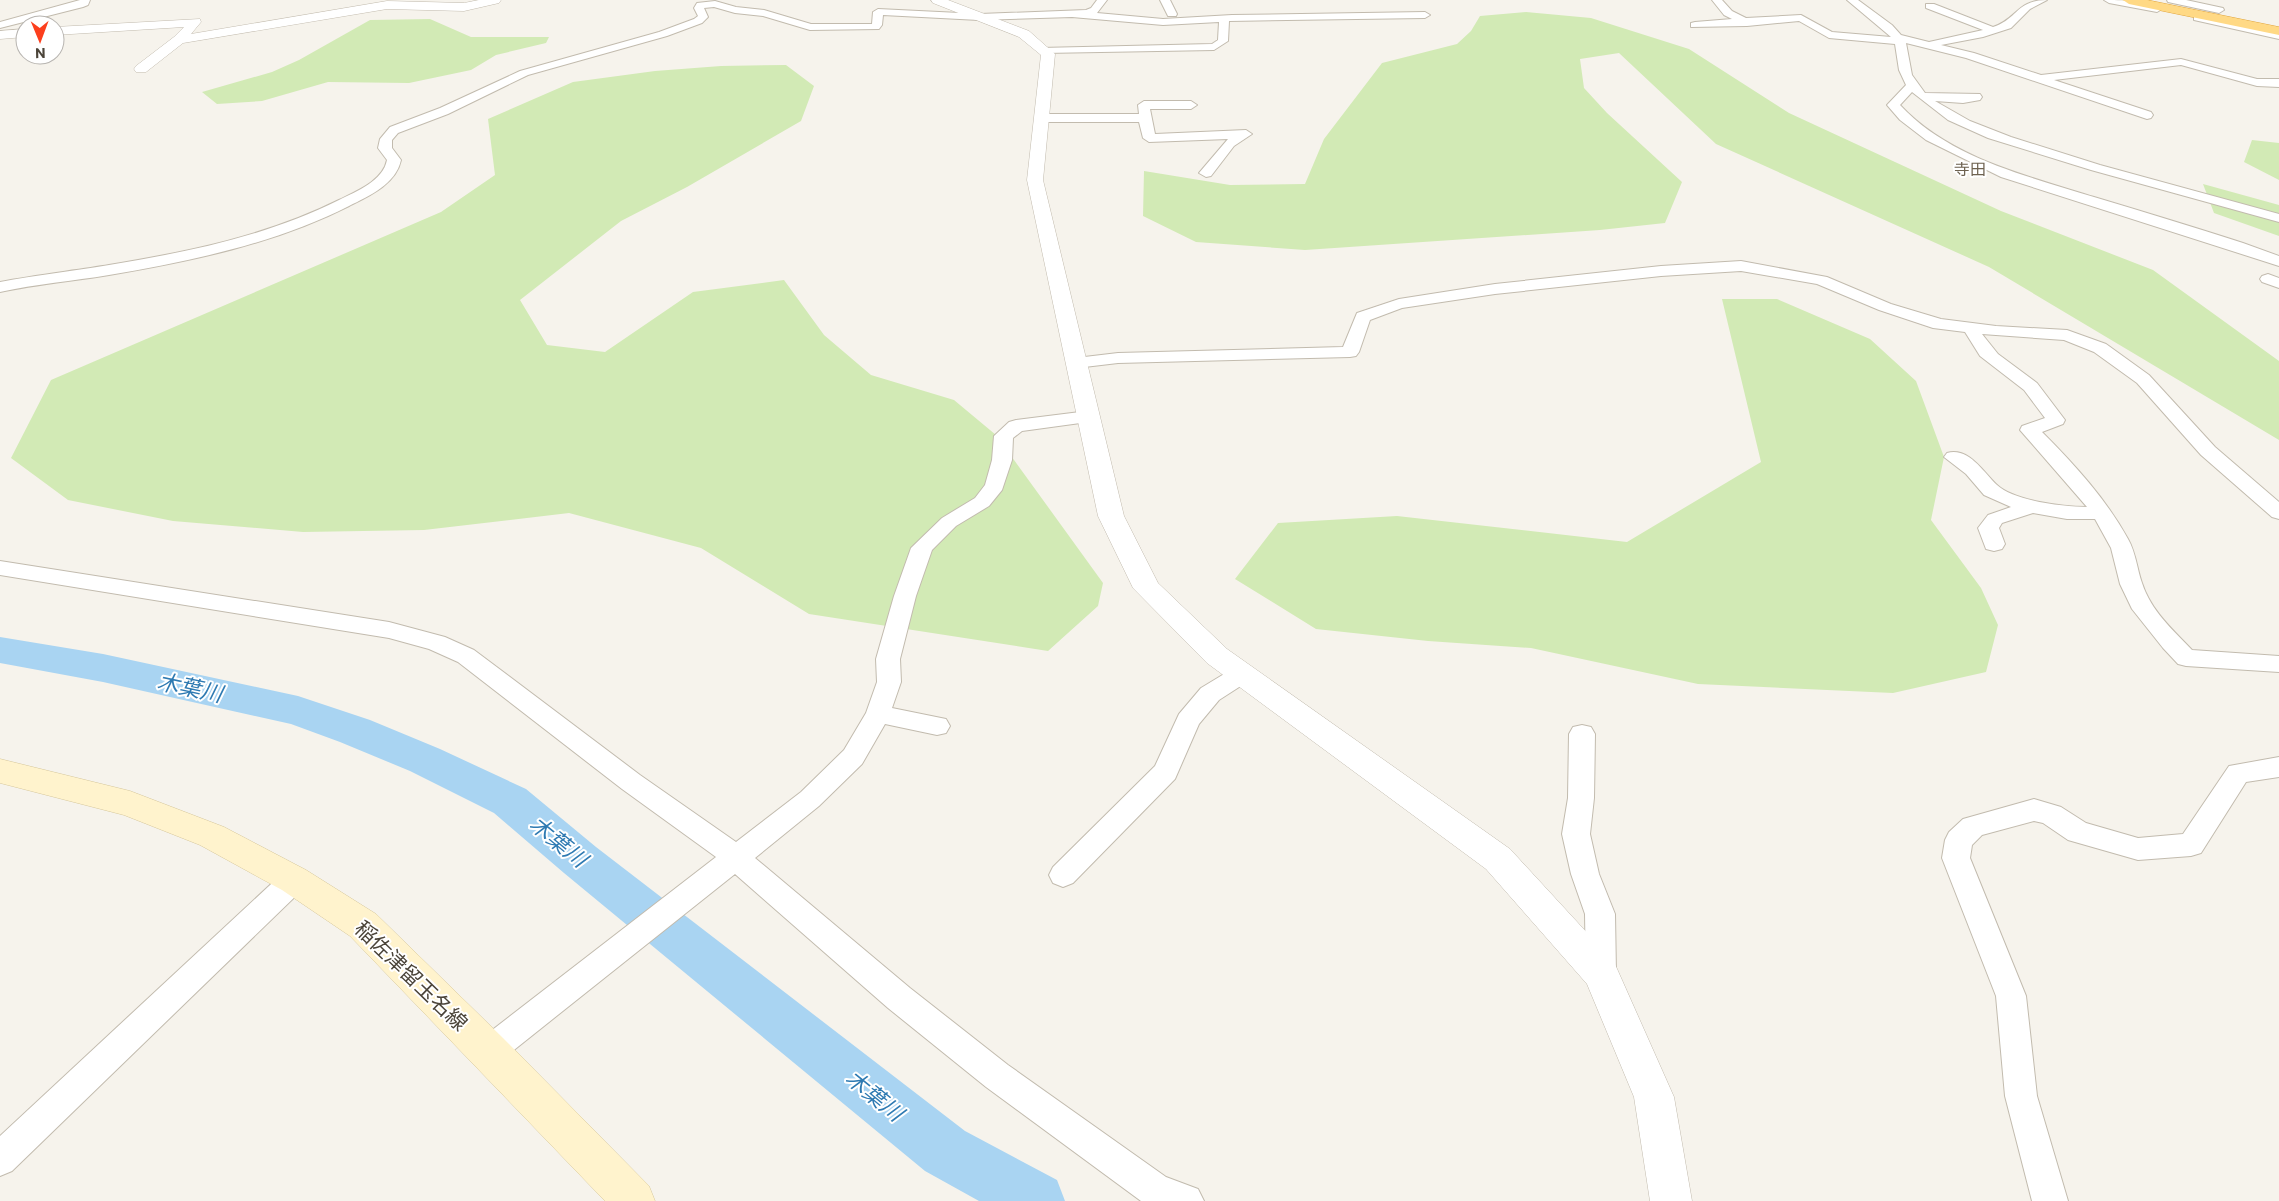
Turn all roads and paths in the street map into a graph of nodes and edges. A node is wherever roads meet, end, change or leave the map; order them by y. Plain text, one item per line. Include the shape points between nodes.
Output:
1 (85, 0) edge
2 (495, 0) edge
3 (937, 0) edge
4 (1102, 0) edge
5 (1165, 0) edge
6 (1717, 0) edge
7 (1852, 0) edge
8 (2042, 0) edge
9 (2109, 0) edge
10 (2129, 0) edge
11 (2154, 0) edge
12 (2172, 0) edge
13 (1930, 6) dead end
14 (976, 12) edge
15 (1074, 14) junction
16 (1172, 14) dead end
17 (1425, 15) dead end
18 (1224, 19) junction
19 (1747, 23) junction
20 (1882, 23) junction
21 (1843, 24) dead end
22 (1863, 24) dead end
23 (0, 25) edge
24 (1695, 25) dead end
25 (2279, 25) edge
26 (1813, 26) junction
27 (65, 30) edge
28 (1994, 31) junction
29 (2279, 31) edge
30 (15, 34) edge
31 (0, 35) edge
32 (2279, 36) edge
33 (1899, 39) junction
34 (1956, 39) junction
35 (179, 40) junction
36 (1926, 44) junction
37 (1991, 44) dead end
38 (1044, 50) junction
39 (142, 69) dead end
40 (2036, 77) junction
41 (2279, 83) edge
42 (1912, 85) junction
43 (1922, 96) junction
44 (1976, 97) dead end
45 (1191, 105) dead end
46 (2147, 115) dead end
47 (1042, 118) junction
48 (1145, 118) junction
49 (1206, 173) dead end
50 (2279, 218) edge
51 (2279, 261) edge
52 (2279, 276) edge
53 (2279, 283) edge
54 (0, 287) edge
55 (1971, 328) junction
56 (1076, 363) junction
57 (1088, 417) junction
58 (1954, 457) dead end
59 (2032, 507) junction
60 (2101, 513) junction
61 (2279, 513) edge
62 (1994, 544) dead end
63 (0, 568) edge
64 (2279, 664) edge
65 (1242, 674) junction
66 (878, 714) junction
67 (937, 726) dead end
68 (1582, 734) dead end
69 (2279, 767) edge
70 (0, 771) edge
71 (736, 857) junction
72 (1063, 875) dead end
73 (294, 880) junction
74 (1601, 974) junction
75 (490, 1051) junction
76 (0, 1159) edge
77 (634, 1201) edge
78 (1186, 1201) edge
79 (1670, 1201) edge
80 (2050, 1201) edge

1 - 23 street via 79,5
2 - 35 street via 464,7 387,5
3 - 14 street
4 - 15 street via 1092,12
5 - 16 street
6 - 19 street via 1728,13
7 - 20 street
8 - 28 street via 2026,7 2007,26
9 - 32 street
10 - 29 highway
11 - 25 highway
12 - 25 street
13 - 28 street
14 - 15 street
14 - 38 street via 1024,34
14 - 54 street via 878,12 875,27 828,28 810,27 764,13 701,4 699,8 703,17 698,21 524,74 394,130 386,139 385,148 394,160 394,166 374,187 326,214 224,248
15 - 18 street via 1163,22
17 - 18 street via 1401,12
18 - 38 street via 1223,41 1214,47
19 - 24 street
19 - 26 street via 1801,18
20 - 22 street
20 - 33 street
21 - 26 street
26 - 33 street via 1829,35 1860,41
27 - 35 street via 194,22
28 - 34 street
30 - 31 street
33 - 36 street
33 - 42 street via 1903,66
34 - 36 street
34 - 37 street via 1982,46
35 - 39 street
36 - 40 street
38 - 47 street via 1048,54
40 - 41 street via 2181,62 2257,82
40 - 46 street
42 - 43 street
42 - 51 street via 1893,105 1902,116 1924,134 2006,174
43 - 44 street via 1963,100
43 - 50 street via 1952,118 2014,142 2084,165
45 - 48 street via 1144,105
47 - 48 street
47 - 56 street via 1035,180
48 - 49 street via 1148,138 1246,134 1229,143
52 - 53 street via 2268,279
55 - 56 street via 1939,324 1822,280 1741,266 1495,289 1398,304 1363,317 1350,352 1118,358
55 - 60 street via 1978,346 2001,367 2021,378 2041,398 2056,420 2029,430 2056,456
55 - 61 street via 2067,336 2100,348 2142,379 2208,451
56 - 57 street
57 - 65 street via 1111,516 1147,588 1216,656
57 - 66 street via 1016,426 1004,436 995,486 982,502 949,522 922,548 888,659 889,682
58 - 59 street via 1973,470 1991,491
59 - 60 street via 2068,513
59 - 62 street via 1995,519 1988,528
60 - 64 street via 2120,543 2132,589 2146,615 2186,658
63 - 71 street via 389,630 437,643 466,656 631,782
65 - 72 street via 1210,694 1188,720 1166,772
65 - 74 street via 1498,859
66 - 67 street
66 - 71 street via 853,757 810,799
68 - 74 street via 1581,798 1576,834 1585,874 1600,914
69 - 80 street via 2238,773 2192,845 2138,849 2078,832 2051,814 2034,810 1973,828 1960,840 1956,858 2011,996 2021,1096
70 - 73 main road, 稲佐津留玉名線 via 130,804 212,836
71 - 75 street
71 - 78 street via 899,998 997,1076 1156,1192
73 - 75 main road, 稲佐津留玉名線 via 363,925
73 - 76 street
74 - 79 street via 1654,1097
75 - 77 main road, 稲佐津留玉名線

